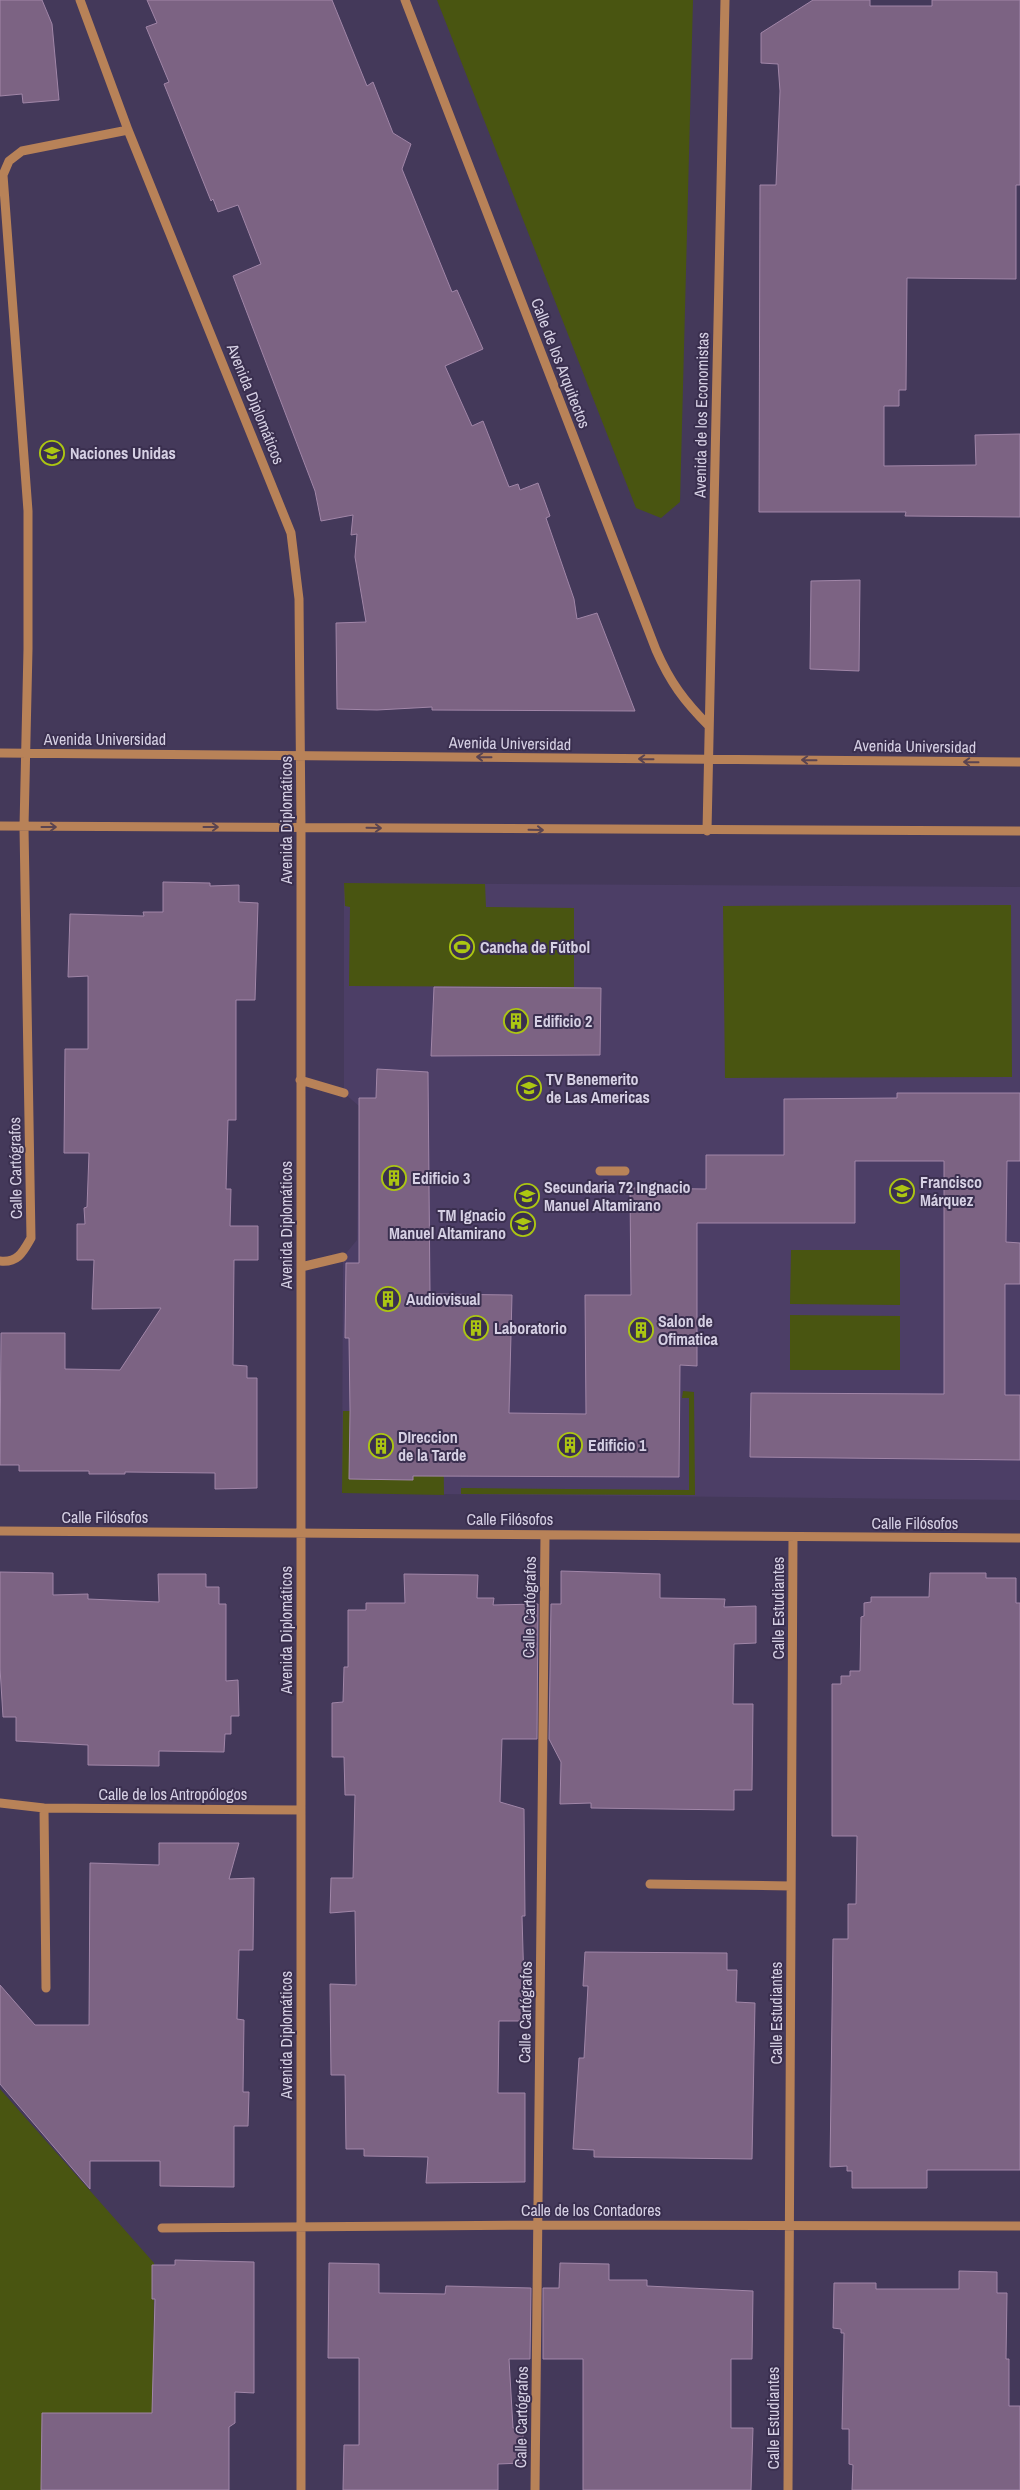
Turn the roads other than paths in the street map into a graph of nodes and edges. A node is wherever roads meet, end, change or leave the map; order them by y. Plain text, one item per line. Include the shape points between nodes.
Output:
1 (80, 0) edge
2 (405, 0) edge
3 (725, 0) edge
4 (128, 130) junction
5 (709, 726) junction
6 (0, 753) edge
7 (25, 753) junction
8 (300, 756) junction
9 (708, 759) junction
10 (1020, 762) edge
11 (0, 826) edge
12 (24, 826) junction
13 (301, 828) junction
14 (707, 831) junction
15 (1020, 832) edge
16 (300, 1080) junction
17 (344, 1093) dead end
18 (600, 1171) dead end
19 (625, 1171) dead end
20 (343, 1256) dead end
21 (0, 1262) edge
22 (301, 1267) junction
23 (0, 1531) edge
24 (301, 1533) junction
25 (545, 1534) junction
26 (793, 1537) junction
27 (1020, 1538) edge
28 (0, 1803) edge
29 (44, 1808) junction
30 (301, 1810) junction
31 (650, 1884) dead end
32 (791, 1886) junction
33 (46, 1988) dead end
34 (538, 2225) junction
35 (790, 2226) junction
36 (1020, 2226) edge
37 (162, 2228) dead end
38 (301, 2228) junction
39 (301, 2490) edge
40 (535, 2490) edge
41 (788, 2490) edge

1 - 4 street, Avenida Diplomáticos
2 - 5 street, Calle de los Arquitectos via 656,650 685,702
3 - 5 street, Avenida de los Economistas
4 - 7 street, Calle Cartógrafos via 22,151 9,161 3,175 28,511
4 - 8 street, Avenida Diplomáticos via 291,533 298,599
5 - 9 street, Avenida de los Economistas
6 - 7 street, Avenida Universidad
7 - 8 street, Avenida Universidad
7 - 12 street, Calle Cartógrafos
9 -> 8 street, Avenida Universidad
8 - 13 street, Avenida Diplomáticos
10 -> 9 street, Avenida Universidad
9 - 14 street, Avenida de los Economistas
11 - 12 street
12 -> 13 street
12 - 21 street, Calle Cartógrafos via 31,1238 21,1256
13 -> 14 street
13 - 16 street, Avenida Diplomáticos
14 - 15 street
16 - 17 street
16 - 22 street, Avenida Diplomáticos
18 - 19 street
20 - 22 street
22 - 24 street, Avenida Diplomáticos
23 - 24 street, Calle Filósofos
24 - 25 street, Calle Filósofos
24 - 30 street, Avenida Diplomáticos
25 - 26 street, Calle Filósofos
25 - 34 street, Calle Cartógrafos
26 - 27 street, Calle Filósofos
26 - 32 street, Calle Estudiantes
28 - 29 street, Calle de los Antropólogos
29 - 30 street, Calle de los Antropólogos
29 - 33 street
30 - 38 street, Avenida Diplomáticos
31 - 32 street
32 - 35 street, Calle Estudiantes
34 - 35 street, Calle de los Contadores
34 - 38 street, Calle de los Contadores
34 - 40 street, Calle Cartógrafos
35 - 36 street, Calle de los Contadores
35 - 41 street, Calle Estudiantes
37 - 38 street, Calle de los Contadores
38 - 39 street, Avenida Diplomáticos

